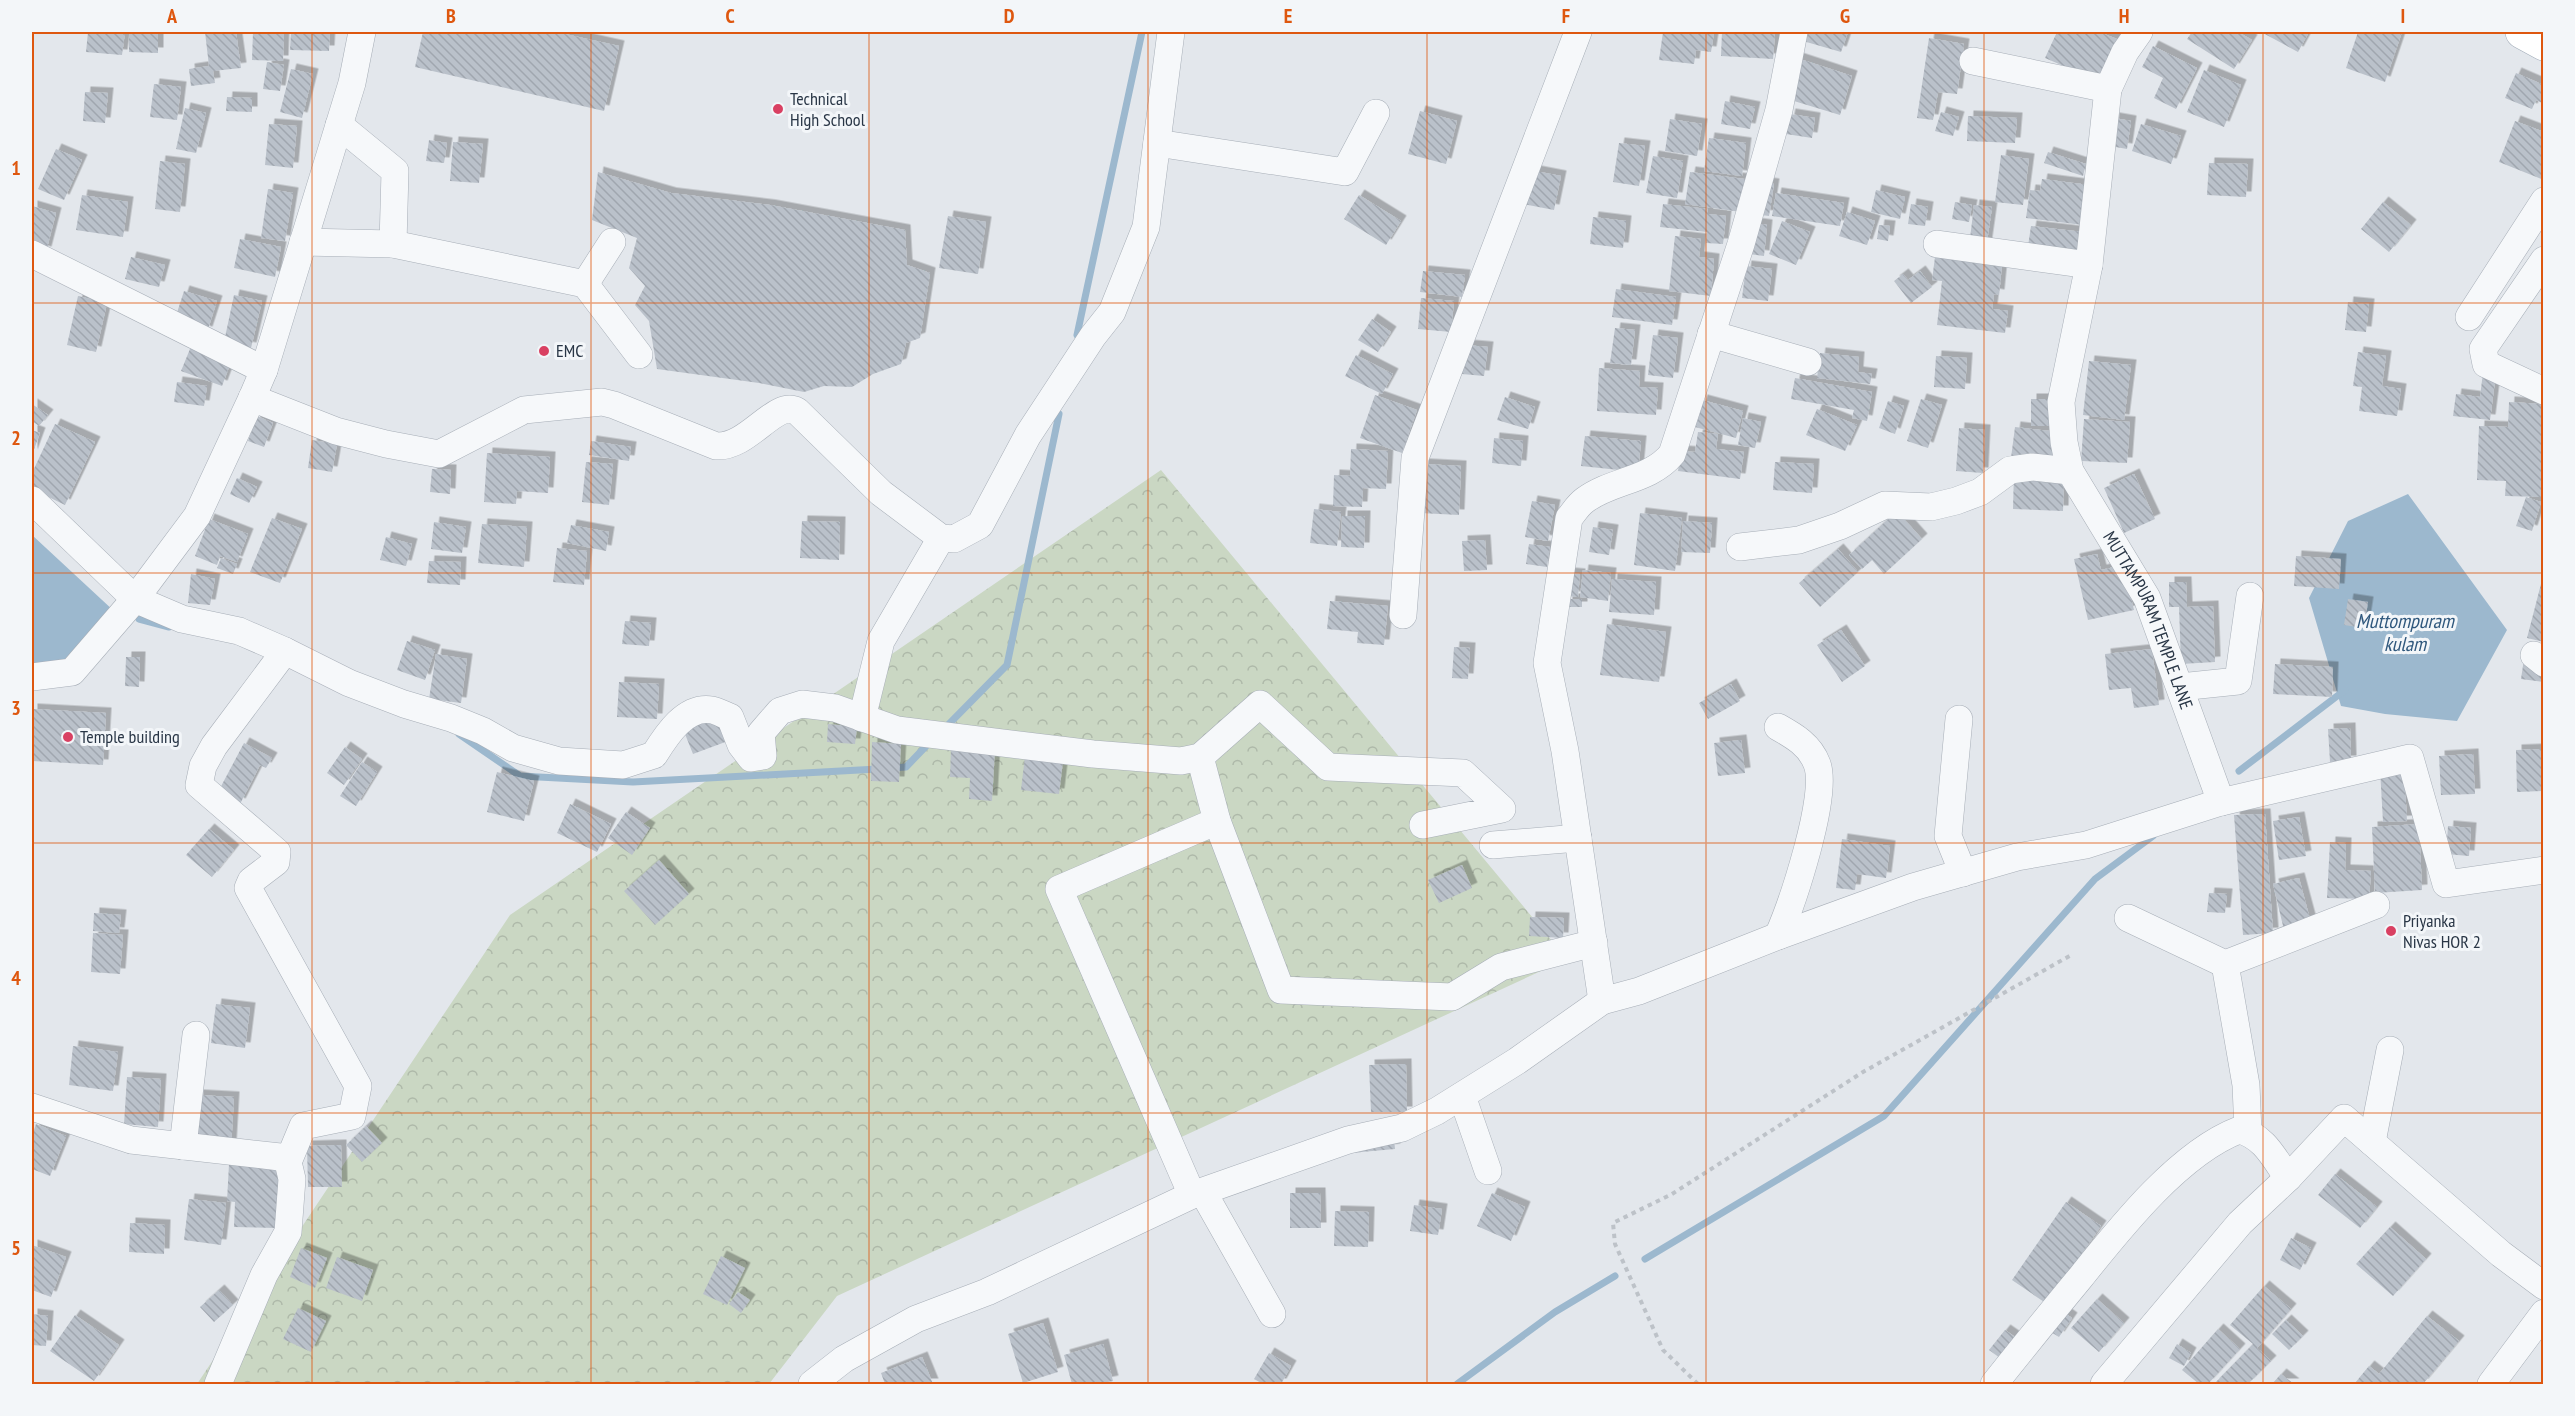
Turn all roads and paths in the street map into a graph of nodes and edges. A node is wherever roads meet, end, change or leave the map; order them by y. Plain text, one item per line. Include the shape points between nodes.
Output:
1 (362, 32) edge
2 (1171, 32) edge
3 (1578, 32) edge
4 (1794, 32) edge
5 (2139, 32) edge
6 (2522, 32) edge
7 (2544, 44) edge
8 (1972, 61) dead end
9 (2108, 89) junction
10 (1376, 113) dead end
11 (339, 125) junction
12 (1157, 143) junction
13 (2544, 201) edge
14 (303, 242) junction
15 (612, 242) dead end
16 (393, 244) junction
17 (1937, 244) dead end
18 (32, 254) edge
19 (2544, 260) edge
20 (2089, 265) junction
21 (585, 284) junction
22 (2469, 317) dead end
23 (1711, 334) junction
24 (639, 355) dead end
25 (1808, 362) dead end
26 (264, 370) junction
27 (2544, 391) edge
28 (252, 398) junction
29 (2070, 471) junction
30 (32, 500) edge
31 (941, 538) junction
32 (1740, 547) dead end
33 (2250, 597) dead end
34 (135, 599) junction
35 (1403, 615) dead end
36 (285, 651) junction
37 (32, 677) edge
38 (2180, 687) junction
39 (862, 718) junction
40 (1959, 719) dead end
41 (1778, 727) dead end
42 (1200, 757) junction
43 (2221, 802) junction
44 (1217, 821) junction
45 (1424, 825) dead end
46 (1578, 838) junction
47 (1493, 845) dead end
48 (2544, 870) edge
49 (1963, 873) junction
50 (2376, 905) dead end
51 (2128, 918) dead end
52 (1778, 936) junction
53 (1594, 944) junction
54 (2073, 954) dead end
55 (2225, 964) junction
56 (1602, 1001) junction
57 (196, 1035) dead end
58 (2390, 1050) dead end
59 (1462, 1096) junction
60 (32, 1107) edge
61 (2248, 1132) junction
62 (2372, 1142) junction
63 (183, 1146) junction
64 (288, 1162) junction
65 (1488, 1171) dead end
66 (2288, 1178) junction
67 (1197, 1193) junction
68 (2544, 1286) edge
69 (2544, 1313) edge
70 (1272, 1314) dead end
71 (218, 1384) edge
72 (812, 1384) edge
73 (1698, 1384) edge
74 (1994, 1384) edge
75 (2104, 1384) edge
76 (2491, 1384) edge

1 - 11 street
2 - 12 street
3 - 35 street via 1415,458
4 - 23 street via 1779,110
5 - 9 street, MUTTAMPURAM TEMPLE LANE
6 - 7 main road
8 - 9 street
9 - 20 street, MUTTAMPURAM TEMPLE LANE
10 - 12 street via 1345,172
11 - 14 street
11 - 16 street via 395,171
12 - 31 street via 1146,227 1112,312 1028,435 980,525 954,539
13 - 22 street
14 - 16 street
14 - 26 street
15 - 21 street
16 - 21 street
17 - 20 street
18 - 26 street
19 - 27 street via 2483,349 2486,364
20 - 29 street, MUTTAMPURAM TEMPLE LANE via 2061,402
21 - 24 street
23 - 25 street
23 - 46 street via 1672,454 1661,467 1582,501 1569,518 1547,663
26 - 28 street
28 - 31 street via 336,431 440,454 524,410 602,402 724,447 737,443 780,410 789,408 797,411 881,493
28 - 34 street via 197,516
29 - 32 street via 2032,467 2010,470 1980,492 1956,501 1931,507 1885,506 1799,540
29 - 38 street, MUTTAMPURAM TEMPLE LANE via 2147,598
30 - 34 street
31 - 39 street via 881,641
33 - 38 street via 2238,681
34 - 36 street via 182,619 239,631
34 - 37 street via 72,672
36 - 39 street via 349,683 451,718 513,748 559,761 613,765 633,762 654,754 667,733 690,713 711,709 730,717 751,758 763,756 761,733 780,711 802,704 835,708
36 - 64 street via 214,746 203,766 199,785 277,852 276,862 248,888 358,1086 352,1116 303,1126
38 - 43 street, MUTTAMPURAM TEMPLE LANE
39 - 42 street via 897,730 1104,755 1180,761
40 - 49 street via 1948,836
41 - 52 street via 1810,750 1818,766 1818,792 1812,828
42 - 44 street
42 - 45 street via 1260,704 1328,767 1463,773 1502,808
43 - 48 street via 2410,758 2446,884
43 - 49 street via 2086,845 2017,857
44 - 53 street via 1281,990 1452,997 1501,967
44 - 67 street via 1059,890
46 - 47 street
46 - 53 street
49 - 52 street
50 - 55 street
51 - 55 street
52 - 56 street via 1639,991
53 - 56 street
54 - 73 path via 1863,1072 1672,1194 1613,1223 1615,1244 1663,1350
55 - 61 street via 2246,1085
56 - 59 street
57 - 63 street
58 - 62 street
59 - 65 street
59 - 67 street via 1402,1128 1348,1140
60 - 63 street via 131,1140
61 - 66 street via 2260,1139
61 - 74 street via 2240,1130 2222,1138 2173,1173 2129,1218
62 - 66 street via 2344,1118
62 - 68 street via 2501,1254
63 - 64 street via 280,1157
64 - 71 street via 292,1179 288,1232 264,1275
66 - 75 street via 2240,1223
67 - 70 street
67 - 72 street via 987,1292 916,1319 844,1359
69 - 76 street

